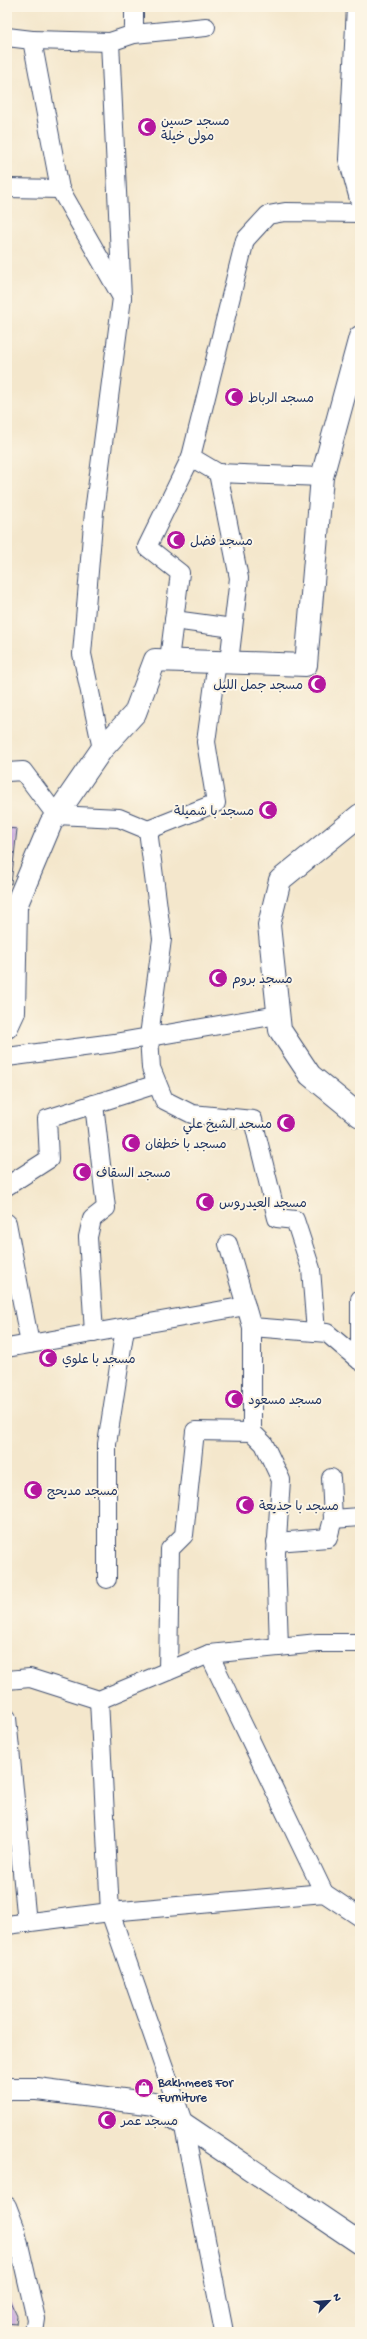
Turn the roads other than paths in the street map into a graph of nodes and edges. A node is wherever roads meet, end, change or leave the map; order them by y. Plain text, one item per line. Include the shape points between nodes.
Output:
1 (134, 7) edge
2 (356, 7) edge
3 (206, 27) dead end
4 (134, 34) junction
5 (7, 37) edge
6 (32, 40) junction
7 (110, 42) junction
8 (7, 188) edge
9 (60, 189) junction
10 (360, 203) edge
11 (360, 213) edge
12 (122, 298) junction
13 (360, 337) edge
14 (191, 457) junction
15 (218, 474) junction
16 (322, 477) junction
17 (174, 620) junction
18 (233, 628) junction
19 (169, 660) junction
20 (223, 662) junction
21 (102, 748) junction
22 (7, 772) edge
23 (56, 815) junction
24 (360, 815) edge
25 (148, 830) junction
26 (278, 1015) junction
27 (7, 1027) edge
28 (149, 1036) junction
29 (7, 1057) edge
30 (157, 1084) junction
31 (94, 1104) junction
32 (360, 1116) edge
33 (7, 1186) edge
34 (7, 1222) edge
35 (228, 1244) dead end
36 (360, 1299) edge
37 (246, 1306) junction
38 (252, 1327) junction
39 (126, 1328) junction
40 (316, 1332) junction
41 (94, 1333) junction
42 (30, 1344) junction
43 (7, 1348) edge
44 (360, 1361) edge
45 (252, 1432) junction
46 (330, 1478) dead end
47 (360, 1517) edge
48 (333, 1519) junction
49 (276, 1542) junction
50 (107, 1579) dead end
51 (360, 1643) edge
52 (279, 1647) junction
53 (209, 1654) junction
54 (168, 1671) junction
55 (7, 1680) edge
56 (99, 1700) junction
57 (7, 1718) edge
58 (324, 1893) junction
59 (110, 1912) junction
60 (360, 1917) edge
61 (27, 1923) junction
62 (7, 1926) edge
63 (7, 2089) edge
64 (183, 2122) junction
65 (7, 2206) edge
66 (360, 2243) edge
67 (34, 2332) edge
68 (224, 2332) edge

1 - 4 street
2 - 10 street via 348,159
3 - 4 street
4 - 7 street
5 - 6 street
6 - 7 street
6 - 9 street
7 - 12 street
8 - 9 street
9 - 12 street
11 - 14 street via 285,212 268,215 244,240
12 - 21 street via 94,512 82,654
13 - 16 main road
14 - 15 street
14 - 17 street via 147,546 180,573
15 - 16 street
15 - 18 street via 239,578
16 - 20 main road via 306,665
17 - 18 street
17 - 19 street
18 - 20 street
19 - 20 main road
19 - 21 main road via 155,660 135,713
20 - 25 street via 206,742 216,803
21 - 23 main road
22 - 23 street via 24,771
23 - 25 street via 119,818
23 - 27 main road via 16,906 14,1012
24 - 26 main road via 280,880 269,925
25 - 28 street via 162,939
26 - 28 street
26 - 32 main road via 280,1030 310,1075
28 - 29 street
28 - 30 street via 151,1068
30 - 31 street
30 - 40 street via 164,1100 192,1114 253,1120 277,1218 295,1220 311,1269
31 - 33 street via 47,1119 49,1159
31 - 41 street via 106,1208 92,1219 88,1237
34 - 42 street
35 - 37 street
36 - 44 street
37 - 38 street
37 - 39 street
38 - 40 street
38 - 45 street
39 - 41 street
39 - 50 street via 107,1444
40 - 44 street via 326,1333
41 - 42 street
42 - 43 street
45 - 49 street via 264,1444 281,1480
45 - 54 street via 195,1431 184,1535 170,1549
46 - 48 street
47 - 48 street
48 - 49 street via 328,1538
49 - 52 street
51 - 52 street via 318,1643
52 - 53 street
53 - 54 street
53 - 58 street
54 - 56 street
55 - 56 street via 30,1678
56 - 59 street
57 - 61 street
58 - 59 street
58 - 60 street
59 - 61 street
59 - 64 street
61 - 62 street
63 - 64 main road via 37,2089 154,2104
64 - 66 main road
64 - 68 street
65 - 67 street via 15,2227 36,2319

